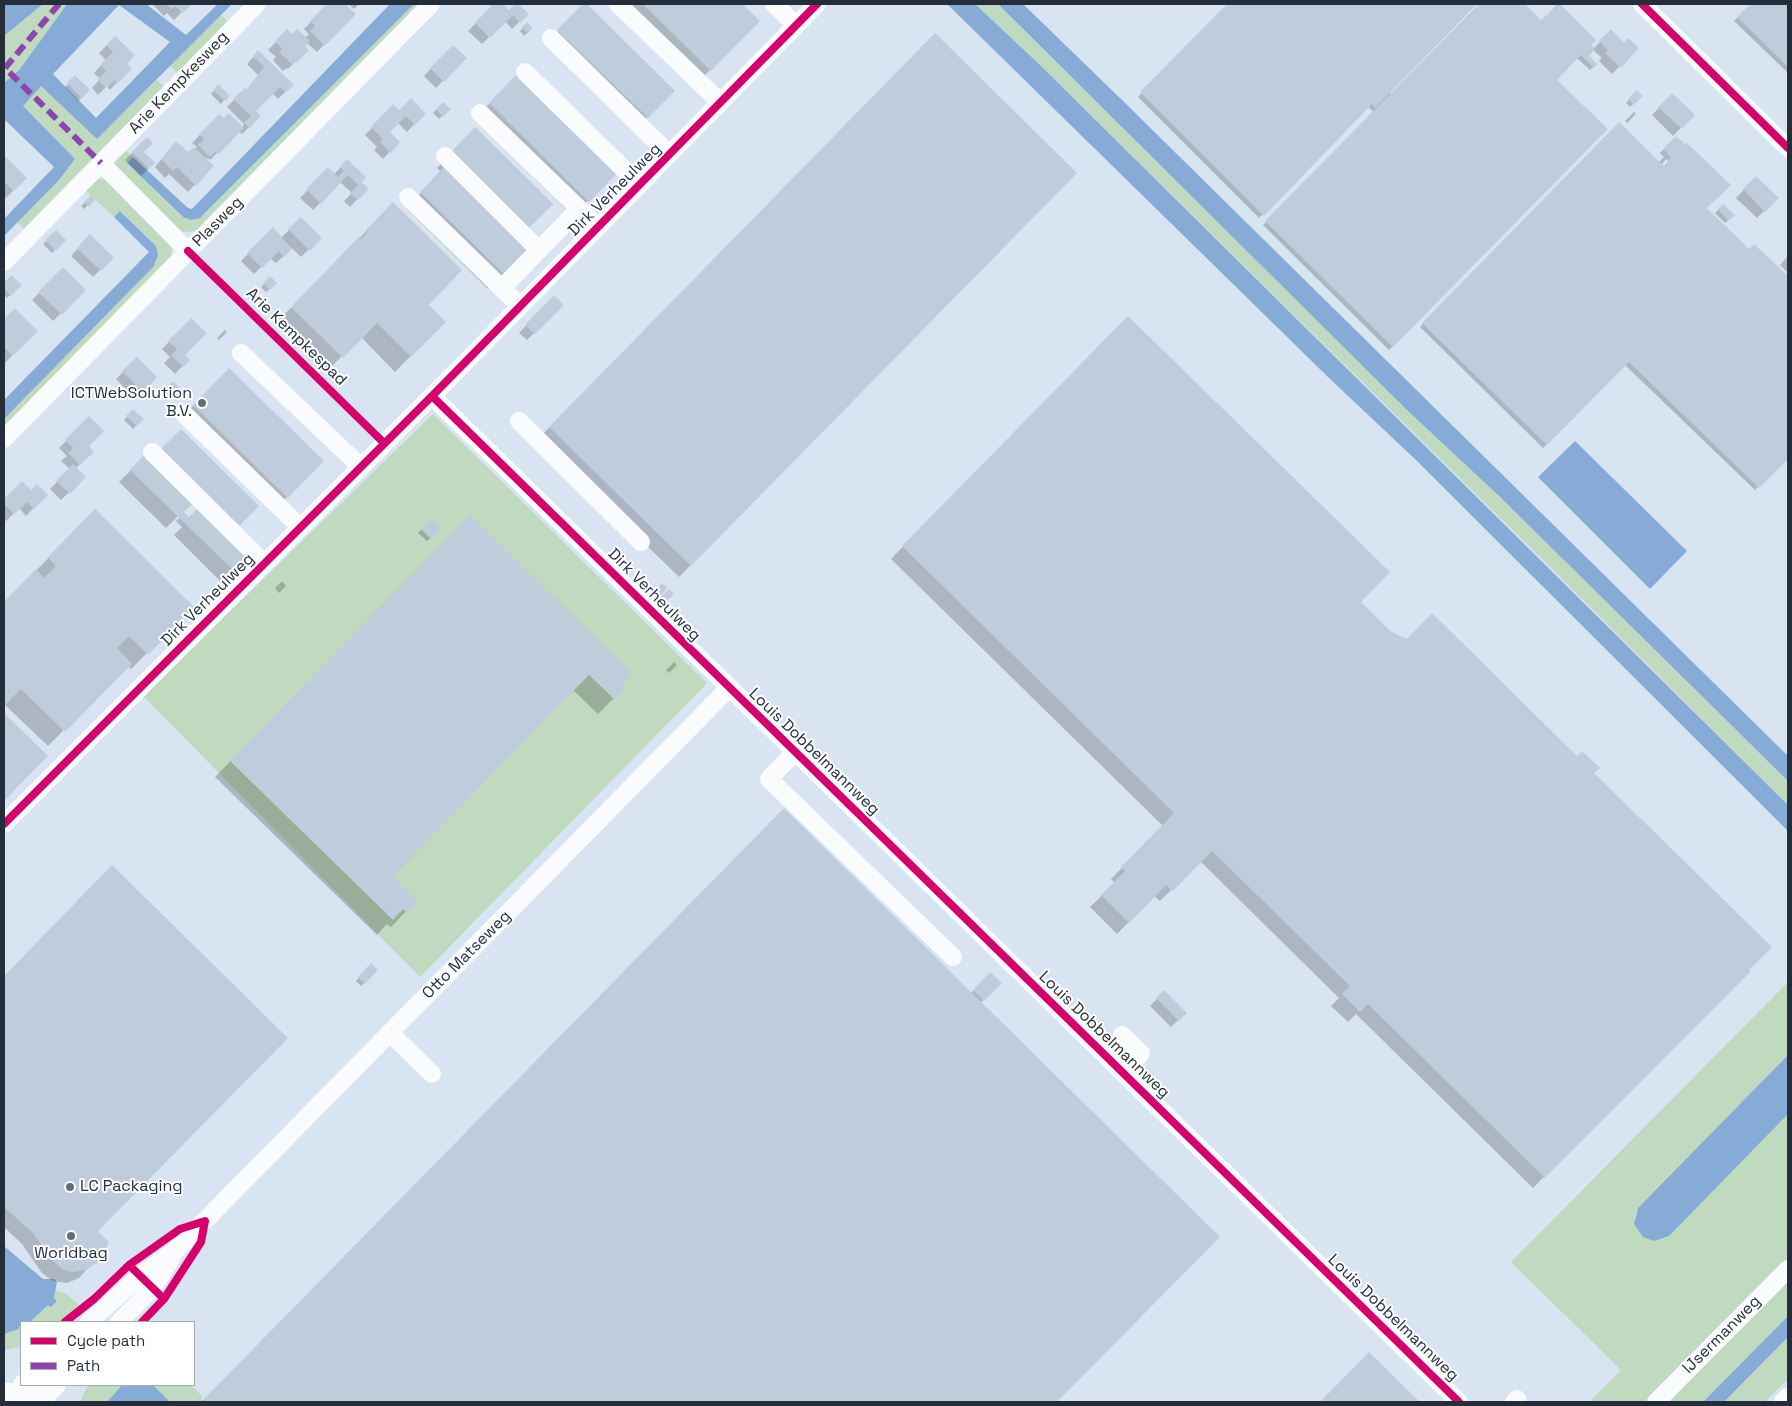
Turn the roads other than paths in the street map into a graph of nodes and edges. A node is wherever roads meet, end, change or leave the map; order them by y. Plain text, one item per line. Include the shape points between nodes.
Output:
1 (257, 4) edge
2 (432, 4) edge
3 (618, 4) edge
4 (774, 4) edge
5 (817, 4) edge
6 (1642, 4) edge
7 (796, 25) junction
8 (551, 38) dead end
9 (526, 72) dead end
10 (720, 102) junction
11 (480, 113) dead end
12 (1788, 148) edge
13 (669, 154) junction
14 (445, 156) dead end
15 (101, 163) junction
16 (640, 184) junction
17 (408, 197) dead end
18 (579, 209) junction
19 (598, 227) junction
20 (539, 250) junction
21 (188, 251) junction
22 (4, 262) edge
23 (502, 288) junction
24 (520, 306) junction
25 (242, 353) dead end
26 (432, 396) junction
27 (182, 413) dead end
28 (519, 421) dead end
29 (4, 439) edge
30 (152, 452) dead end
31 (361, 466) junction
32 (300, 527) junction
33 (641, 542) dead end
34 (264, 563) junction
35 (729, 688) junction
36 (795, 752) junction
37 (4, 824) edge
38 (952, 958) dead end
39 (390, 1033) junction
40 (1122, 1035) dead end
41 (432, 1074) dead end
42 (1124, 1074) junction
43 (176, 1250) junction
44 (1788, 1269) edge
45 (90, 1321) edge
46 (120, 1321) edge
47 (1788, 1399) edge
48 (1459, 1402) edge
49 (1656, 1402) edge
50 (1785, 1402) edge

1 - 15 street, Arie Kempkesweg
2 - 21 street, Plasweg
3 - 10 street
4 - 7 street
5 - 7 street, Dirk Verheulweg
6 - 12 street
7 - 10 street, Dirk Verheulweg
8 - 13 street, Dirk Verheulweg
9 - 16 street, Dirk Verheulweg
10 - 13 street, Dirk Verheulweg
11 - 18 street, Dirk Verheulweg
13 - 16 street, Dirk Verheulweg
14 - 20 street
15 - 21 street
15 - 22 street, Arie Kempkesweg
16 - 19 street, Dirk Verheulweg
17 - 23 street
18 - 19 street, Dirk Verheulweg
18 - 20 street
19 - 24 street, Dirk Verheulweg
20 - 23 street
21 - 29 street, Plasweg
23 - 24 street
24 - 26 street, Dirk Verheulweg
25 - 31 street
26 - 31 street, Dirk Verheulweg
26 - 35 street, Dirk Verheulweg
27 - 32 street
28 - 33 street
30 - 34 street, Dirk Verheulweg
31 - 32 street, Dirk Verheulweg
32 - 34 street, Dirk Verheulweg
34 - 37 street, Dirk Verheulweg
35 - 36 street, Louis Dobbelmannweg
35 - 39 street, Otto Matseweg
36 - 38 street via 769,779
36 - 42 street, Louis Dobbelmannweg
39 - 41 street
39 - 43 street, Otto Matseweg
40 - 42 street via 1141,1053
42 - 48 street, Louis Dobbelmannweg
43 - 45 street, Otto Matseweg via 140,1276
43 - 46 street, Otto Matseweg via 153,1288
44 - 49 street, IJsermanweg
47 - 50 main road

